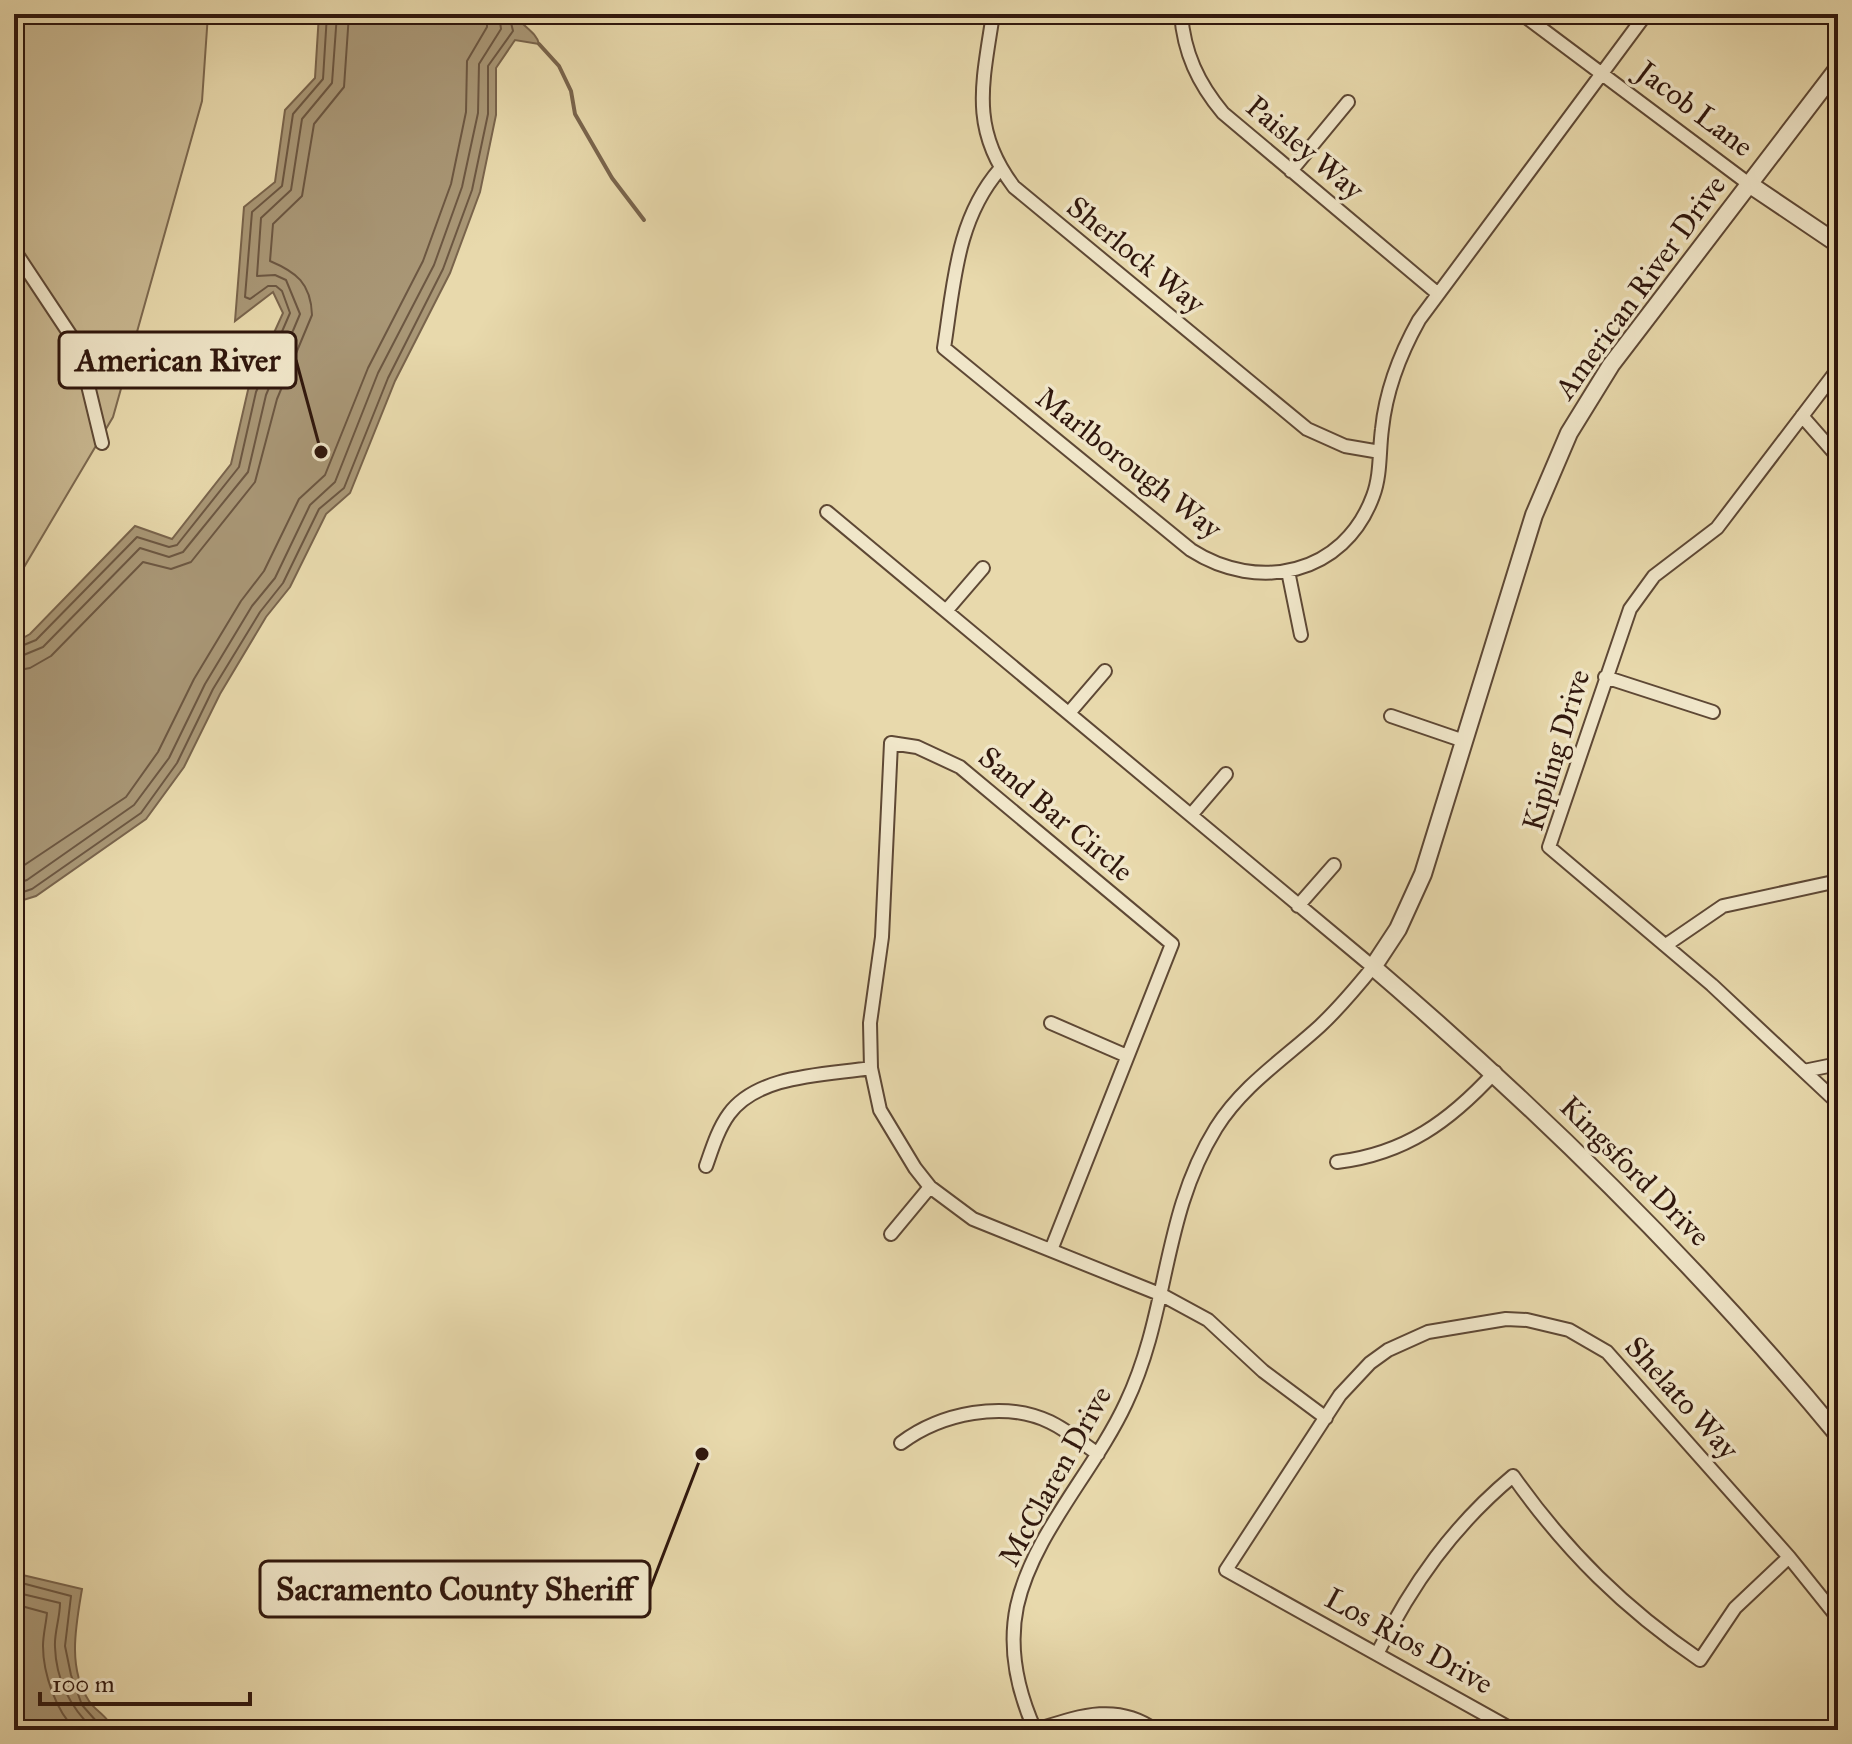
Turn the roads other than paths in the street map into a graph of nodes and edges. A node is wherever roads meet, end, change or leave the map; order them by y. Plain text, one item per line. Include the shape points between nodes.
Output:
1 (993, 14) edge
2 (1181, 14) edge
3 (1522, 14) edge
4 (1646, 14) edge
5 (1838, 68) edge
6 (1602, 74) junction
7 (1348, 102) dead end
8 (1000, 169) junction
9 (1291, 171) junction
10 (1749, 184) junction
11 (1838, 244) edge
12 (14, 250) edge
13 (1437, 293) junction
14 (1838, 369) edge
15 (1802, 416) junction
16 (102, 443) dead end
17 (1380, 452) junction
18 (1838, 457) edge
19 (827, 512) dead end
20 (983, 568) dead end
21 (1288, 571) junction
22 (946, 611) junction
23 (1301, 635) dead end
24 (1105, 671) dead end
25 (1605, 677) junction
26 (1713, 712) dead end
27 (1069, 713) junction
28 (1391, 716) dead end
29 (1464, 741) junction
30 (1226, 774) dead end
31 (1191, 815) junction
32 (1334, 865) dead end
33 (1838, 881) edge
34 (1298, 906) junction
35 (1666, 945) junction
36 (1373, 967) junction
37 (1051, 1023) dead end
38 (1127, 1056) junction
39 (1838, 1064) edge
40 (871, 1068) junction
41 (1804, 1071) junction
42 (1495, 1072) junction
43 (1838, 1103) edge
44 (1337, 1162) dead end
45 (706, 1166) dead end
46 (930, 1187) junction
47 (891, 1234) dead end
48 (1051, 1250) junction
49 (1162, 1295) junction
50 (1326, 1418) junction
51 (1838, 1435) edge
52 (901, 1443) dead end
53 (1098, 1454) junction
54 (1789, 1557) junction
55 (1279, 1598) joint
56 (1838, 1618) edge
57 (1377, 1654) junction
58 (1035, 1730) edge
59 (1155, 1730) edge
60 (1513, 1730) edge

1 - 8 street, Sherlock Way via 981,105
2 - 9 street, Paisley Way via 1189,58 1209,96
3 - 6 street, Jacob Lane
4 - 6 street, Marlborough Way
5 - 10 street, American River Drive
6 - 10 street, Jacob Lane
6 - 13 street, Marlborough Way
7 - 9 street
8 - 17 street, Sherlock Way via 1022,195 1307,429 1345,446
8 - 21 street, Marlborough Way via 975,203 964,230 944,348 1191,550 1227,569
9 - 13 street, Paisley Way
10 - 11 street, Jacob Lane
10 - 29 street, American River Drive via 1611,365 1569,433 1534,515
12 - 16 street via 71,336
13 - 17 street, Marlborough Way via 1395,372
14 - 15 street, Kipling Drive
15 - 18 street
15 - 25 street, Kipling Drive via 1717,528 1668,563 1640,592 1621,627
17 - 21 street, Marlborough Way via 1374,494 1355,530 1324,557
19 - 22 street
20 - 22 street
21 - 23 street
22 - 27 street
24 - 27 street
25 - 26 street
25 - 35 street, Kipling Drive via 1549,847
27 - 31 street
28 - 29 street
29 - 36 street, American River Drive via 1423,874 1398,929
30 - 31 street
31 - 34 street
32 - 34 street
33 - 35 street via 1723,906
34 - 36 street
35 - 41 street, Kipling Drive
36 - 42 street, Kingsford Drive
36 - 49 street, American River Drive via 1336,1010 1237,1099 1217,1127 1181,1198
37 - 38 street
38 - 40 street, Sand Bar Circle via 1172,944 960,767 917,747 891,743
38 - 48 street, Sand Bar Circle
39 - 41 street
40 - 45 street via 779,1083 754,1093 730,1113
40 - 46 street, Sand Bar Circle via 880,1110
41 - 43 street, Kipling Drive
42 - 44 street via 1451,1117 1425,1135 1386,1153
42 - 51 street, Kingsford Drive via 1649,1222
46 - 47 street
46 - 48 street, Sand Bar Circle via 973,1219
48 - 49 street
49 - 50 street via 1208,1320 1263,1371
49 - 53 street, McClaren Drive via 1136,1380
50 - 54 street, Shelato Way via 1354,1378 1408,1339 1495,1320 1548,1324 1589,1340 1623,1366
50 - 55 street, Shelato Way via 1226,1570
52 - 53 street via 936,1422 1001,1411 1050,1422
53 - 58 street, McClaren Drive via 1033,1561 1016,1609 1015,1671
54 - 56 street, Shelato Way
54 - 57 street via 1735,1608 1700,1660 1597,1580 1513,1476 1439,1549
55 - 57 street, Los Rios Drive
57 - 60 street, Los Rios Drive
58 - 59 street via 1100,1713 1131,1717

